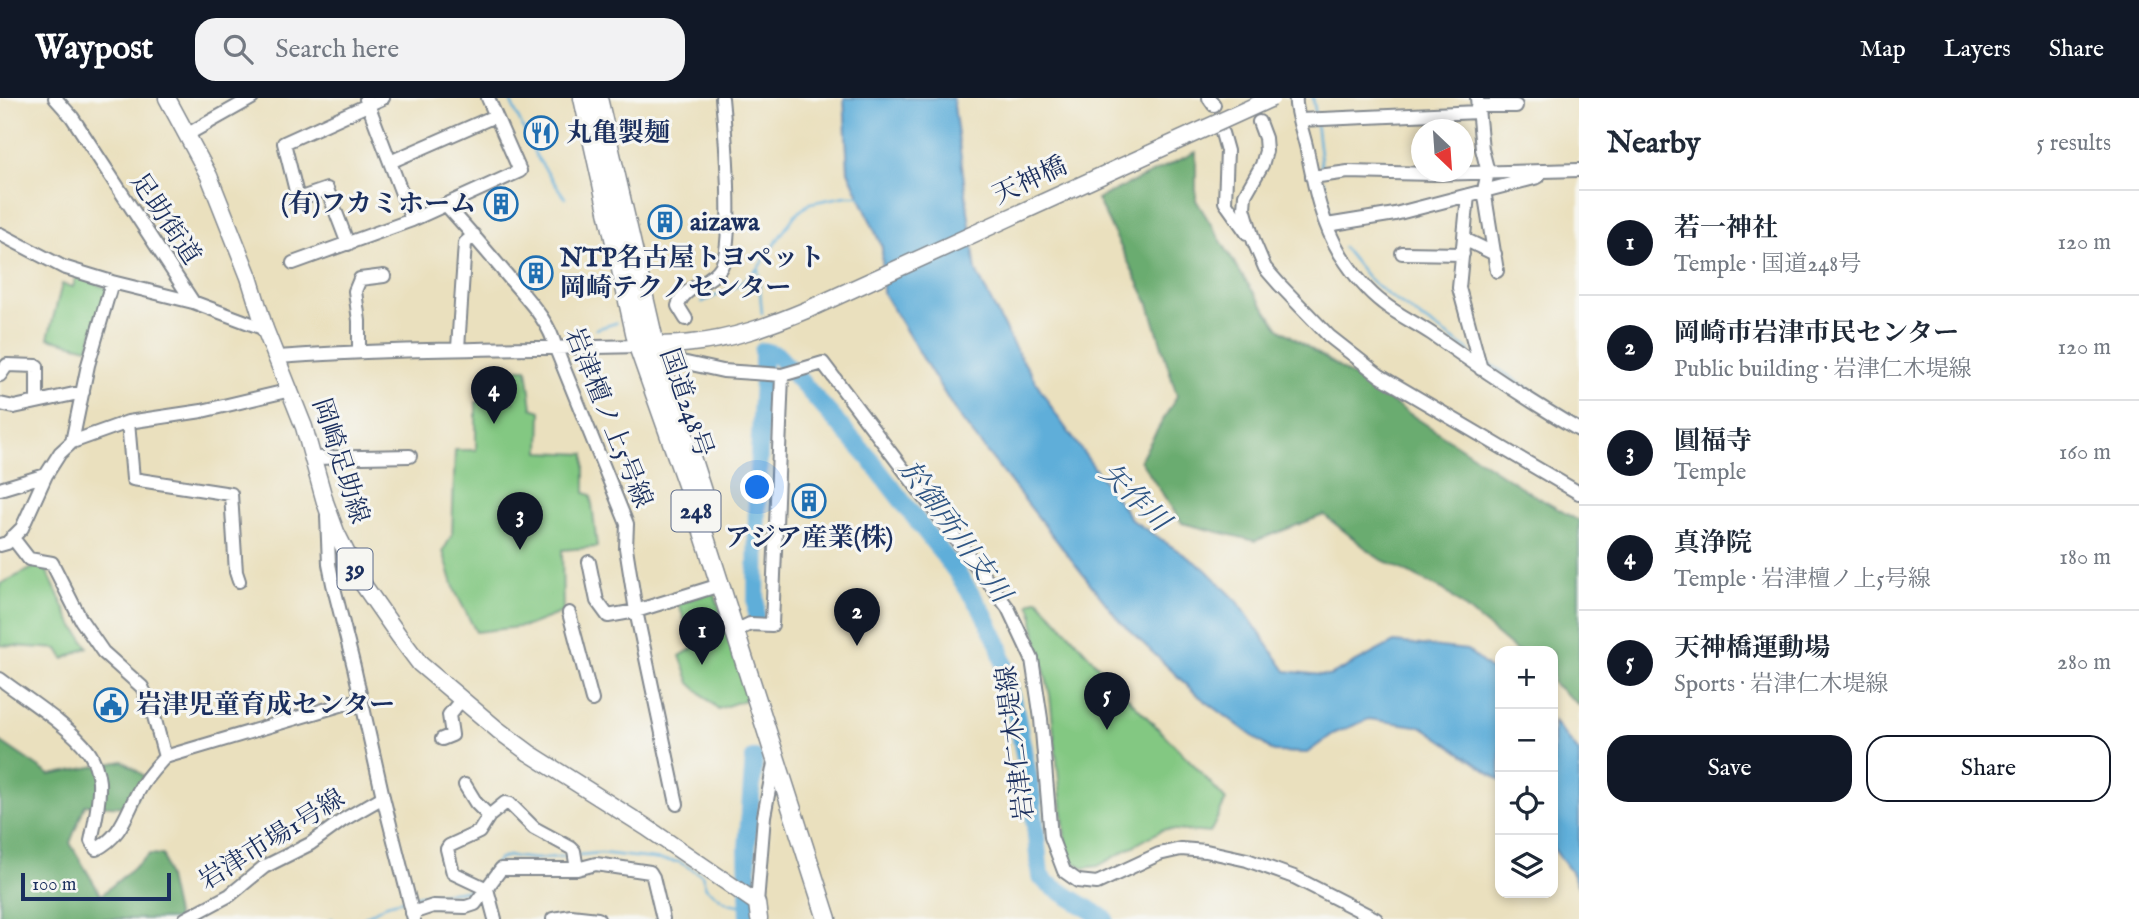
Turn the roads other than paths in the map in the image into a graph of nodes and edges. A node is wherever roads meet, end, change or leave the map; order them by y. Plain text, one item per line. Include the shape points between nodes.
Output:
1 (55, 98) edge
2 (167, 98) edge
3 (252, 98) edge
4 (383, 98) edge
5 (488, 98) edge
6 (583, 98) edge
7 (598, 98) edge
8 (722, 98) edge
9 (1272, 98) edge
10 (1296, 98) edge
11 (367, 101) edge
12 (1477, 105) edge
13 (1516, 106) dead end
14 (495, 116) junction
15 (1300, 120) junction
16 (1259, 122) dead end
17 (1222, 133) dead end
18 (188, 134) junction
19 (390, 162) junction
20 (1576, 170) edge
21 (1488, 172) junction
22 (1312, 177) junction
23 (1484, 190) junction
24 (1468, 195) junction
25 (446, 205) junction
26 (412, 220) junction
27 (1327, 225) junction
28 (0, 234) edge
29 (474, 235) junction
30 (1464, 239) junction
31 (1254, 242) junction
32 (348, 244) junction
33 (1402, 253) dead end
34 (1463, 254) junction
35 (1495, 254) junction
36 (293, 263) dead end
37 (1497, 271) dead end
38 (384, 276) dead end
39 (112, 282) junction
40 (193, 302) junction
41 (686, 319) dead end
42 (265, 329) junction
43 (647, 345) junction
44 (458, 348) junction
45 (556, 348) junction
46 (359, 352) junction
47 (278, 357) junction
48 (1481, 369) junction
49 (0, 375) edge
50 (777, 375) junction
51 (291, 390) junction
52 (83, 392) junction
53 (37, 402) junction
54 (0, 404) edge
55 (128, 422) junction
56 (1579, 430) edge
57 (72, 442) junction
58 (410, 456) dead end
59 (313, 458) junction
60 (46, 475) junction
61 (0, 489) edge
62 (1579, 493) edge
63 (327, 508) junction
64 (12, 537) junction
65 (0, 545) edge
66 (589, 562) dead end
67 (239, 581) dead end
68 (720, 585) junction
69 (636, 611) junction
70 (569, 613) dead end
71 (740, 629) junction
72 (0, 679) edge
73 (361, 699) junction
74 (462, 699) junction
75 (592, 700) dead end
76 (442, 739) dead end
77 (165, 757) junction
78 (775, 758) junction
79 (465, 785) dead end
80 (383, 797) junction
81 (677, 804) dead end
82 (489, 816) junction
83 (577, 869) junction
84 (487, 889) junction
85 (752, 904) edge
86 (205, 915) edge
87 (413, 916) edge
88 (185, 919) edge
89 (495, 919) edge
90 (553, 919) edge
91 (598, 919) edge
92 (663, 919) edge
93 (827, 919) edge
94 (839, 919) edge
95 (1376, 919) edge

1 - 40 street, 足助街道
2 - 18 main road, 岡崎足助線 / 39
3 - 18 street
4 - 11 street
5 - 14 street
6 - 43 highway, 国道248号 / 248
7 - 43 highway, 国道248号 / 248
8 - 41 street via 728,214 725,256 716,273 683,294 678,306
9 - 43 main road, 天神橋, bridge via 809,309 736,335 691,344
10 - 15 street
11 - 19 street
11 - 32 street via 284,143 298,199 327,189
12 - 13 street
12 - 15 street
12 - 21 street
14 - 19 street
14 - 25 street via 520,171
15 - 22 street
16 - 31 street via 1266,151 1245,195 1244,208
17 - 31 street via 1227,151 1225,202
18 - 42 main road, 岡崎足助線 / 39 via 219,201
19 - 26 street
20 - 21 street
20 - 23 street
21 - 22 street via 1348,172
21 - 23 street
22 - 27 street
23 - 24 street
23 - 35 street
24 - 27 street via 1395,215
24 - 30 street
25 - 26 street
25 - 29 street, 岩津檀ノ上5号線
26 - 32 street
27 - 48 street via 1341,255 1382,303
28 - 39 street via 63,267
29 - 44 street via 465,243
29 - 45 street, 岩津檀ノ上5号線 via 533,306 554,336
30 - 34 street
30 - 35 street
31 - 62 street via 1265,268 1279,284 1329,336 1380,376
32 - 36 street
33 - 34 street
34 - 48 street via 1459,288
35 - 37 street
38 - 46 street via 359,279 355,291
39 - 40 street
39 - 52 street
40 - 42 street, 足助街道
42 - 47 main road, 岡崎足助線 / 39
43 - 45 street
43 - 50 street via 668,359 723,371
43 - 68 highway, 国道248号 / 248
43 - 71 highway, 国道248号 / 248
44 - 45 street
44 - 46 street
45 - 69 street, 岩津檀ノ上5号線 via 627,524
46 - 47 street
47 - 51 main road, 岡崎足助線 / 39
48 - 56 street
49 - 53 street via 7,365 37,366
50 - 71 street via 772,625 750,624
50 - 95 street, 岩津仁木堤線 via 823,363 1008,608 1032,659 1051,837 1064,871 1078,881 1097,883 1159,854 1181,849 1206,851 1294,877
51 - 55 street
51 - 59 main road, 岡崎足助線 / 39
52 - 53 street
52 - 57 street
53 - 54 street via 14,407
55 - 57 street
55 - 67 street via 133,480 231,494
57 - 60 street
58 - 59 street
59 - 63 main road, 岡崎足助線 / 39
60 - 61 street
60 - 64 street via 22,528
63 - 73 street via 329,564
63 - 74 main road, 岡崎足助線 / 39 via 360,580 384,617 420,664
64 - 65 street
64 - 77 street via 29,559 52,564 103,652 142,687
66 - 69 street via 597,601 608,616
68 - 69 street
68 - 71 highway, 国道248号 / 248
69 - 81 street, 岩津檀ノ上5号線
70 - 75 street
71 - 78 highway, 国道248号 / 248
71 - 94 highway, 国道248号 / 248
72 - 77 street via 89,751 99,782 92,841 96,849 124,824 147,776
73 - 77 street
73 - 80 street
74 - 76 street via 449,715 452,734
74 - 85 main road, 岡崎足助線 / 39 via 538,760 646,827
78 - 85 street
78 - 93 highway, 国道248号 / 248
79 - 82 street
80 - 86 street, 岩津市場1号線 via 264,867
80 - 87 street
82 - 83 street via 502,804 510,804 534,828 571,848
82 - 84 street via 479,832 447,849 453,873
83 - 84 street via 501,869
83 - 92 street via 596,864 650,872
84 - 87 street via 466,907 433,906
84 - 89 street
86 - 88 street, 岩津市場1号線
90 - 91 street

